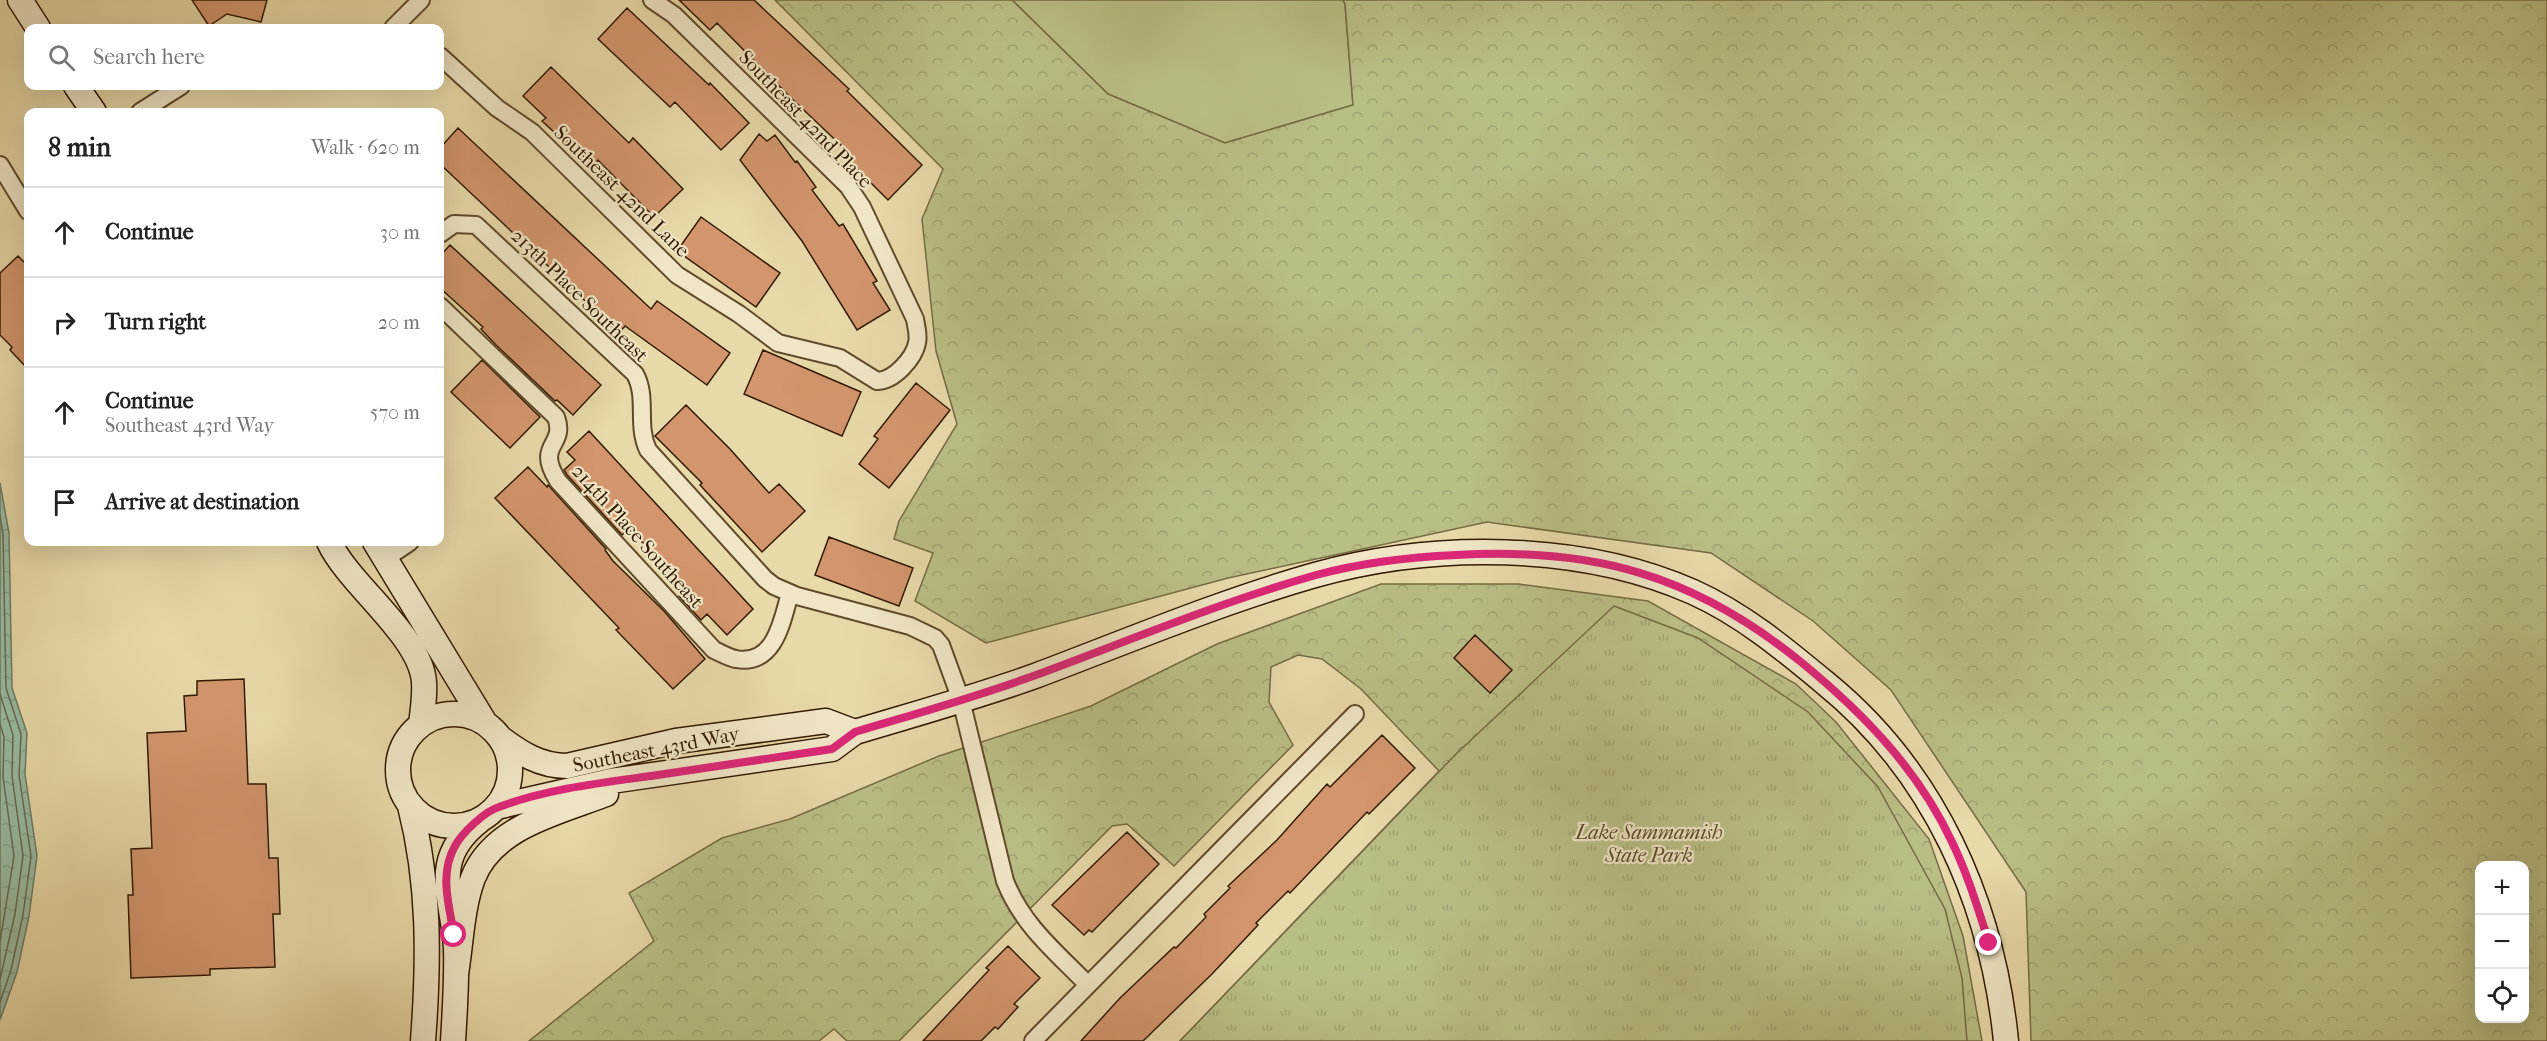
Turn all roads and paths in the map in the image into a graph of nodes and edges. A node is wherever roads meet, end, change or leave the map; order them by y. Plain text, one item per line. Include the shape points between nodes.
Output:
1 (20, 0) edge
2 (421, 0) edge
3 (652, 0) edge
4 (35, 24) edge
5 (403, 24) edge
6 (444, 60) edge
7 (79, 90) edge
8 (176, 90) edge
9 (91, 108) edge
10 (146, 108) edge
11 (0, 165) edge
12 (24, 204) edge
13 (444, 231) edge
14 (444, 310) edge
15 (884, 381) joint
16 (332, 546) edge
17 (395, 546) edge
18 (380, 550) edge
19 (790, 594) junction
20 (961, 700) junction
21 (1355, 714) dead end
22 (421, 724) junction
23 (492, 730) junction
24 (855, 732) junction
25 (647, 777) junction
26 (410, 806) junction
27 (488, 813) junction
28 (456, 974) junction
29 (1088, 985) junction
30 (423, 1041) edge
31 (453, 1041) edge
32 (1033, 1041) edge
33 (2006, 1041) edge

1 - 4 main road
2 - 5 street
3 - 15 street, Southeast 42nd Place via 674,15 848,186 862,207 915,318 917,331 913,355
6 - 15 street, Southeast 42nd Lane via 490,103 532,132 677,275 778,343 840,358 877,381
7 - 9 main road
8 - 10 street
11 - 12 street
13 - 19 street, 213th Place Southeast via 454,224 476,225 635,374 641,391 643,441 648,450 765,579
14 - 19 street, 214th Place Southeast via 556,417 560,427 548,452 548,466 558,481 714,650 736,659 756,658 771,647
16 - 22 main road via 414,652 424,681
17 - 18 street
18 - 23 main road
19 - 20 street, 213th Place Southeast via 910,626 935,638 946,652
20 - 24 main road, Southeast 43rd Way
20 - 29 street, 213th Place Southeast via 1005,881 1015,905
20 - 33 main road, Southeast 43rd Way via 1305,579 1378,562 1505,552 1566,557 1640,573 1694,592 1772,639 1843,697 1910,771 1951,839 1972,888 2001,993
21 - 29 street
22 - 23 main road via 453,713 470,716
22 - 26 main road via 399,753 397,772
23 - 24 main road, Southeast 43rd Way via 531,758 567,766 676,741 826,721
23 - 27 main road via 507,750 510,773 505,795
24 - 25 main road, Southeast 43rd Way via 832,749
25 - 27 main road, Southeast 43rd Way via 582,787
25 - 28 main road via 531,823 495,848 473,877
26 - 27 main road via 436,824 451,826 466,825
26 - 30 main road via 425,884
27 - 28 main road via 468,829 449,859 446,877
28 - 31 main road
29 - 32 street

